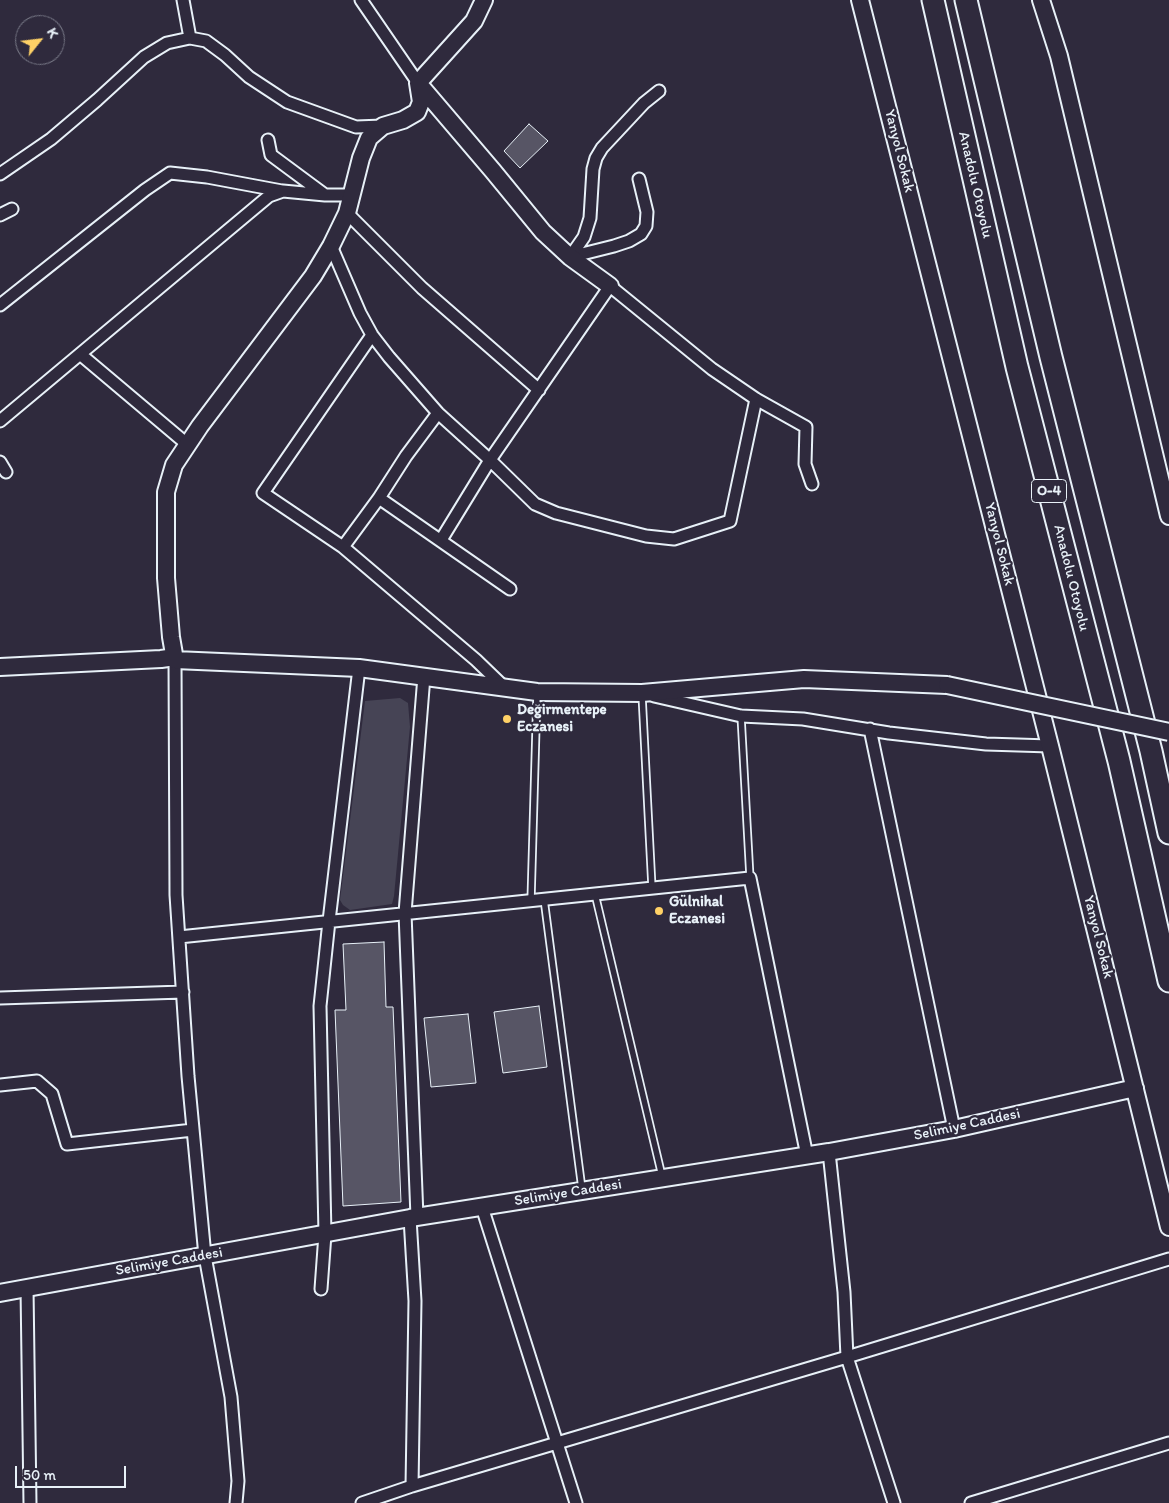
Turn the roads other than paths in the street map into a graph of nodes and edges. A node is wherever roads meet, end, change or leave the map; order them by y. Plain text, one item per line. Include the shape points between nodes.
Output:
1 (183, 0) edge
2 (361, 0) edge
3 (484, 0) edge
4 (860, 0) edge
5 (933, 0) edge
6 (966, 0) edge
7 (1041, 0) edge
8 (190, 38) junction
9 (418, 84) junction
10 (659, 91) dead end
11 (383, 126) junction
12 (268, 140) dead end
13 (0, 174) edge
14 (639, 179) dead end
15 (283, 191) junction
16 (325, 195) junction
17 (351, 195) junction
18 (12, 210) dead end
19 (347, 213) junction
20 (0, 215) edge
21 (331, 246) junction
22 (570, 257) junction
23 (610, 286) junction
24 (0, 305) edge
25 (372, 335) junction
26 (80, 354) junction
27 (540, 390) junction
28 (756, 399) junction
29 (438, 414) junction
30 (0, 421) edge
31 (188, 445) junction
32 (490, 460) junction
33 (0, 462) edge
34 (6, 472) dead end
35 (812, 484) dead end
36 (379, 498) junction
37 (1169, 516) edge
38 (442, 540) junction
39 (343, 547) junction
40 (510, 588) dead end
41 (175, 658) junction
42 (0, 667) edge
43 (360, 668) junction
44 (424, 676) junction
45 (505, 688) junction
46 (537, 692) junction
47 (642, 693) junction
48 (741, 716) junction
49 (870, 729) junction
50 (1169, 732) edge
51 (1050, 746) junction
52 (1169, 833) edge
53 (750, 878) junction
54 (652, 888) junction
55 (595, 894) junction
56 (544, 899) junction
57 (531, 900) junction
58 (405, 914) junction
59 (329, 921) junction
60 (179, 936) junction
61 (1169, 981) edge
62 (183, 992) junction
63 (0, 998) edge
64 (0, 1085) edge
65 (1135, 1088) junction
66 (954, 1129) junction
67 (193, 1130) junction
68 (830, 1152) junction
69 (807, 1156) junction
70 (662, 1179) junction
71 (583, 1191) junction
72 (482, 1207) junction
73 (414, 1218) junction
74 (1169, 1227) edge
75 (325, 1234) junction
76 (205, 1256) junction
77 (1169, 1259) edge
78 (27, 1288) junction
79 (321, 1289) dead end
80 (0, 1293) edge
81 (847, 1357) junction
82 (1169, 1442) edge
83 (557, 1443) junction
84 (412, 1486) junction
85 (236, 1502) edge
86 (30, 1503) edge
87 (362, 1503) edge
88 (576, 1503) edge
89 (894, 1503) edge
90 (971, 1503) edge

1 - 8 street
2 - 9 street
3 - 9 street via 474,21
4 - 51 street, Yanyol Sokak
5 - 61 highway, Anadolu Otoyolu / O-4 via 1017,367 1119,761
6 - 52 highway, O-4
7 - 37 street via 1059,56
8 - 11 street via 206,41 226,54 248,77 286,102 356,127
8 - 13 street via 167,43 144,57 51,139
9 - 11 street via 422,102 417,112
9 - 22 street via 543,232
10 - 22 street via 644,103 596,158 590,218 584,237
11 - 17 street via 369,138
12 - 16 street via 271,155
14 - 22 street via 647,212 646,226 641,234 630,241
15 - 16 street
15 - 24 street via 170,173
15 - 26 street via 268,196
16 - 17 street
17 - 19 street
18 - 20 street
19 - 21 street
19 - 27 street via 422,288
21 - 25 street
21 - 31 street via 313,276
22 - 23 street
23 - 27 street
23 - 28 street via 712,369
25 - 29 street
25 - 39 street via 264,493
26 - 30 street
26 - 31 street
27 - 32 street
28 - 32 street via 730,520 674,539 646,536 556,513 535,504
28 - 35 street via 806,427 805,464
29 - 32 street
29 - 36 street
31 - 41 street via 174,465 166,492 166,578
32 - 38 street
33 - 34 street
36 - 38 street
36 - 39 street
38 - 40 street
39 - 45 street
41 - 42 street
41 - 43 street
41 - 60 street
43 - 44 street
43 - 59 street
44 - 45 street
44 - 58 street
45 - 46 street
46 - 47 street
46 - 57 lane
47 - 48 street
47 - 50 street, bridge via 804,679 947,685
47 - 54 lane
48 - 49 street via 803,719
48 - 53 lane
49 - 51 street via 986,744
49 - 66 street
51 - 65 street, Yanyol Sokak
53 - 54 street
53 - 69 street
54 - 55 street
55 - 56 street
55 - 70 lane
56 - 57 street
56 - 71 lane
57 - 58 street
58 - 59 street
58 - 73 street
59 - 60 street
59 - 75 street via 320,1006
60 - 62 street
62 - 63 street
62 - 67 street
64 - 67 street via 37,1081 52,1094 67,1144
65 - 66 street, Selimiye Caddesi
65 - 74 street, Yanyol Sokak
66 - 68 street, Selimiye Caddesi
67 - 76 street
68 - 69 street, Selimiye Caddesi
68 - 81 street
69 - 70 street, Selimiye Caddesi
70 - 71 street, Selimiye Caddesi
71 - 72 street, Selimiye Caddesi
72 - 73 street, Selimiye Caddesi
72 - 83 street
73 - 75 street, Selimiye Caddesi
73 - 84 street
75 - 76 street, Selimiye Caddesi
75 - 79 street
76 - 78 street, Selimiye Caddesi
76 - 85 street via 232,1397 238,1481
77 - 81 street
78 - 80 street, Selimiye Caddesi
78 - 86 street
81 - 83 street
81 - 89 street
82 - 90 street
83 - 84 street
83 - 88 street
84 - 87 street

